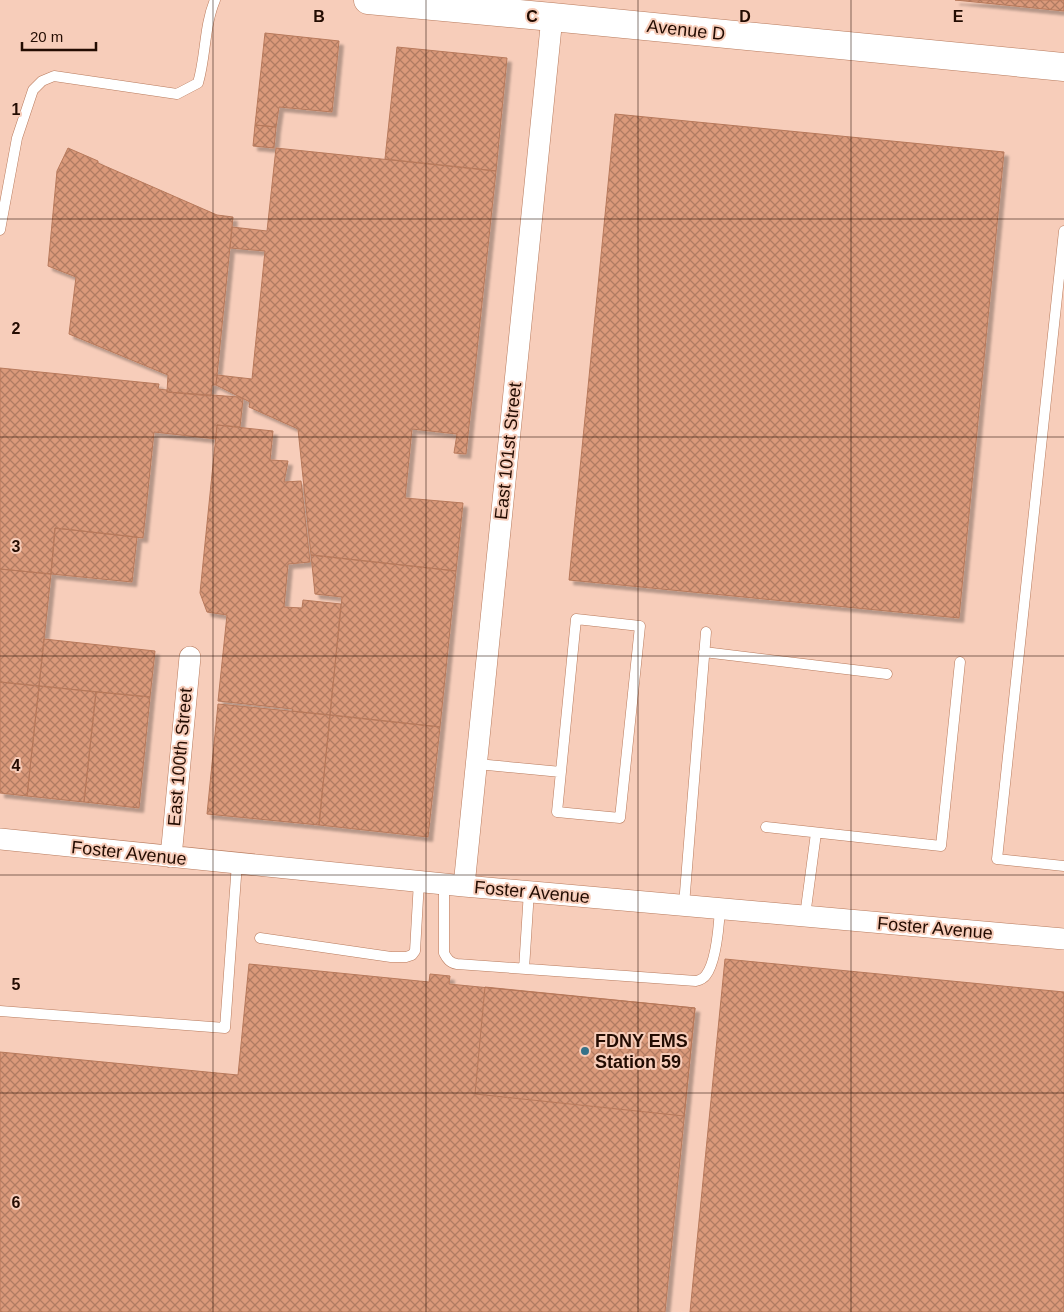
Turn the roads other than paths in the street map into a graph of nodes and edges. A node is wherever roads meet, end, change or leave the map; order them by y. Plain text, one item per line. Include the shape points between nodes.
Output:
1 (215, 0) edge
2 (368, 0) edge
3 (552, 16) junction
4 (1064, 67) edge
5 (0, 230) edge
6 (1064, 231) edge
7 (706, 632) dead end
8 (704, 652) junction
9 (190, 656) dead end
10 (960, 662) dead end
11 (887, 674) dead end
12 (476, 764) junction
13 (561, 772) junction
14 (766, 827) dead end
15 (816, 832) junction
16 (0, 839) edge
17 (171, 857) junction
18 (236, 863) junction
19 (1064, 866) edge
20 (419, 881) junction
21 (454, 885) junction
22 (529, 892) junction
23 (684, 905) junction
24 (720, 908) junction
25 (805, 916) junction
26 (260, 938) dead end
27 (1064, 939) edge
28 (524, 968) junction
29 (0, 1011) edge

1 - 5 lane via 210,11 198,83 186,90 177,94 54,76 34,90 17,138
2 - 3 main road, Avenue D
3 - 4 main road, Avenue D
3 - 12 street, East 101st Street
6 - 19 lane via 997,859
7 - 8 lane
8 - 11 lane
8 - 23 lane
9 - 17 street, East 100th Street
10 - 15 lane via 941,846
12 - 13 lane
12 - 21 street, East 101st Street
13 - 13 lane via 576,619 640,626 620,818 556,812
14 - 15 lane
15 - 25 lane
16 - 17 street, Foster Avenue
17 - 18 street, Foster Avenue
18 - 20 street, Foster Avenue
18 - 29 lane via 225,1028
20 - 21 street, Foster Avenue
20 - 26 lane via 415,951 412,955 391,957
21 - 22 street, Foster Avenue
21 - 28 lane via 444,953 447,959 457,964
22 - 23 street, Foster Avenue
22 - 28 lane
23 - 24 street, Foster Avenue
24 - 25 street, Foster Avenue
24 - 28 lane via 714,954 706,975 696,981
25 - 27 street, Foster Avenue

